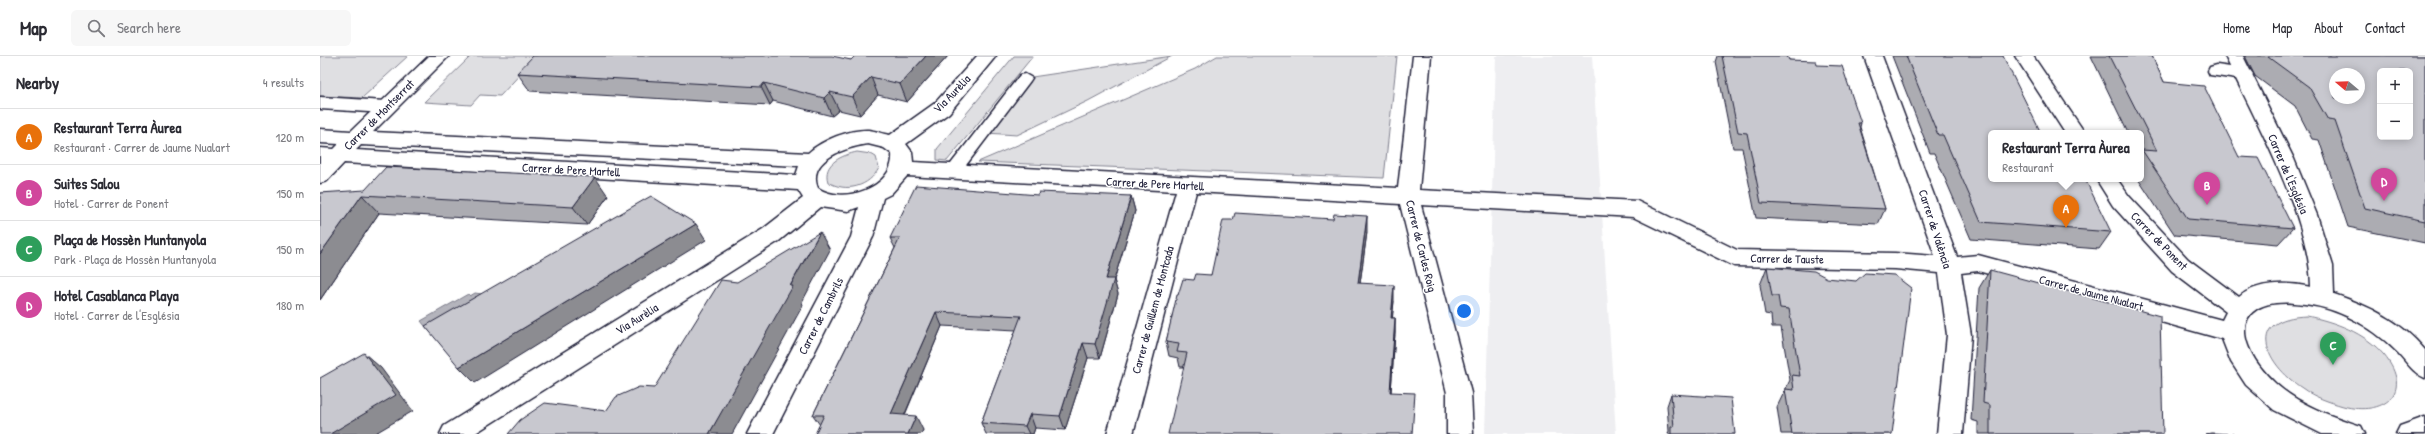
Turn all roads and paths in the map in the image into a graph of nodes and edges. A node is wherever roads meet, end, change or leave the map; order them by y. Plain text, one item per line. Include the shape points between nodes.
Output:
1 (440, 56) edge
2 (987, 56) edge
3 (1422, 56) edge
4 (1873, 56) edge
5 (2024, 56) edge
6 (2234, 56) edge
7 (2217, 71) dead end
8 (2243, 74) junction
9 (1025, 78) dead end
10 (320, 103) edge
11 (385, 107) junction
12 (2073, 130) edge
13 (320, 136) edge
14 (354, 138) junction
15 (893, 143) junction
16 (329, 156) edge
17 (813, 160) junction
18 (902, 169) junction
19 (952, 173) junction
20 (320, 176) edge
21 (2108, 182) edge
22 (1188, 186) junction
23 (811, 191) junction
24 (1408, 195) junction
25 (873, 196) junction
26 (1637, 209) joint
27 (1949, 266) junction
28 (2323, 299) junction
29 (2236, 320) junction
30 (2425, 368) edge
31 (2425, 428) edge
32 (453, 434) edge
33 (760, 434) edge
34 (1120, 434) edge
35 (1460, 434) edge
36 (1950, 434) edge
37 (2352, 434) edge
38 (2409, 434) edge

1 - 11 street, Carrer de Montserrat
2 - 15 street, Via Aurèlia via 942,108
3 - 24 street, Carrer de Carles Roig
4 - 27 street, Carrer de València
5 - 12 street
6 - 8 street, Carrer de l'Església
7 - 8 street
8 - 28 street, Carrer de l'Església via 2284,159 2306,215 2322,266
9 - 19 lane
10 - 11 street
11 - 14 street, Carrer de Montserrat
13 - 14 street, Carrer de Pere Martell
14 - 16 street, Carrer de Montserrat
14 - 17 street, Carrer de Pere Martell
15 - 17 street via 882,138 853,138 837,143
15 - 18 street via 901,150 904,159
16 - 20 street, Carrer de Montserrat
16 - 23 street, Carrer de Pere Martell
17 - 23 street via 806,172
18 - 19 street, Carrer de Pere Martell
18 - 25 street via 891,184
19 - 22 street, Carrer de Pere Martell
21 - 29 street, Carrer de Ponent via 2121,201 2180,265
22 - 24 street, Carrer de Pere Martell
22 - 34 street, Carrer de Guillem de Montcada
23 - 25 street via 829,202 843,203
23 - 32 street, Via Aurèlia via 771,235
24 - 26 street, Carrer de Pere Martell
24 - 35 street, Carrer de Carles Roig via 1459,393
25 - 33 street, Carrer de Cambrils via 862,238
26 - 27 street, Carrer de Tauste via 1734,258 1895,261
27 - 29 street, Carrer de Jaume Nualart via 1978,262
27 - 36 street, Carrer de València via 1959,335
28 - 29 street via 2307,294 2279,293 2255,298
28 - 30 street via 2339,303 2378,322 2410,348
29 - 37 street via 2239,356 2257,381 2286,405 2321,424
31 - 38 street

